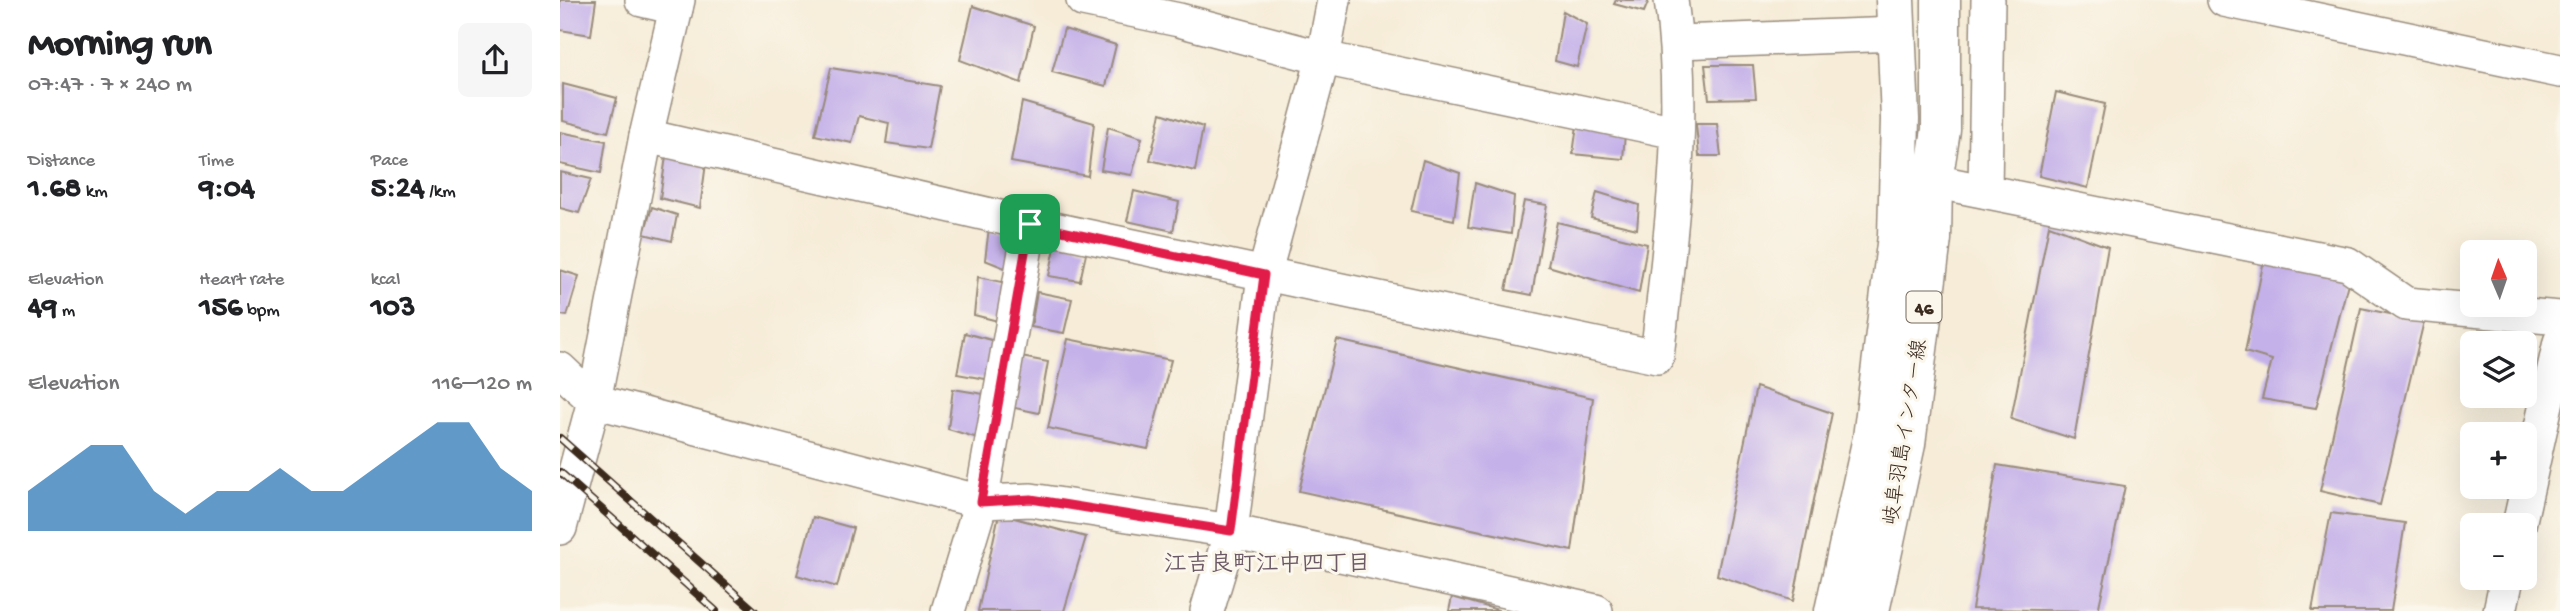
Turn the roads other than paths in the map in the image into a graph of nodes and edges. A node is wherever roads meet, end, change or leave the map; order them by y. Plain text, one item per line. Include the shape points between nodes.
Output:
1 (642, 0) edge
2 (1083, 0) edge
3 (1334, 0) edge
4 (1671, 0) edge
5 (1941, 0) edge
6 (1988, 0) edge
7 (2224, 0) edge
8 (677, 4) edge
9 (1182, 10) edge
10 (1896, 17) edge
11 (1677, 43) junction
12 (1323, 58) junction
13 (2560, 71) edge
14 (1676, 132) junction
15 (646, 136) junction
16 (1916, 180) junction
17 (1985, 191) junction
18 (1030, 224) junction
19 (1264, 275) junction
20 (2560, 317) edge
21 (2560, 342) edge
22 (560, 369) edge
23 (594, 401) junction
24 (981, 502) junction
25 (2522, 513) edge
26 (560, 528) edge
27 (1231, 531) junction
28 (2504, 590) edge
29 (948, 611) edge
30 (1207, 611) edge
31 (1596, 611) edge
32 (1834, 611) edge
33 (1870, 611) edge
34 (2500, 611) edge

1 - 8 street
2 - 9 street
3 - 12 street
4 - 11 street
5 - 16 main road, 岐阜羽島インター線 / 46 via 1941,130
6 - 17 street
7 - 13 street
8 - 15 street
9 - 12 street
10 - 11 street
10 - 16 main road, 岐阜羽島インター線 / 46 via 1900,119
11 - 14 street
12 - 14 street
12 - 19 street
14 - 19 street via 1674,210 1657,357
15 - 18 street
15 - 23 street
16 - 17 street
16 - 32 main road, 岐阜羽島インター線 / 46 via 1897,236 1872,438
16 - 33 main road, 岐阜羽島インター線 / 46 via 1932,239 1906,444
17 - 20 street via 2348,264 2406,304
18 - 19 street
18 - 24 street
19 - 27 street
21 - 25 street
22 - 23 street
23 - 24 street
23 - 26 street
24 - 27 street via 1031,499
24 - 29 street
27 - 30 street
27 - 31 street
28 - 34 street

